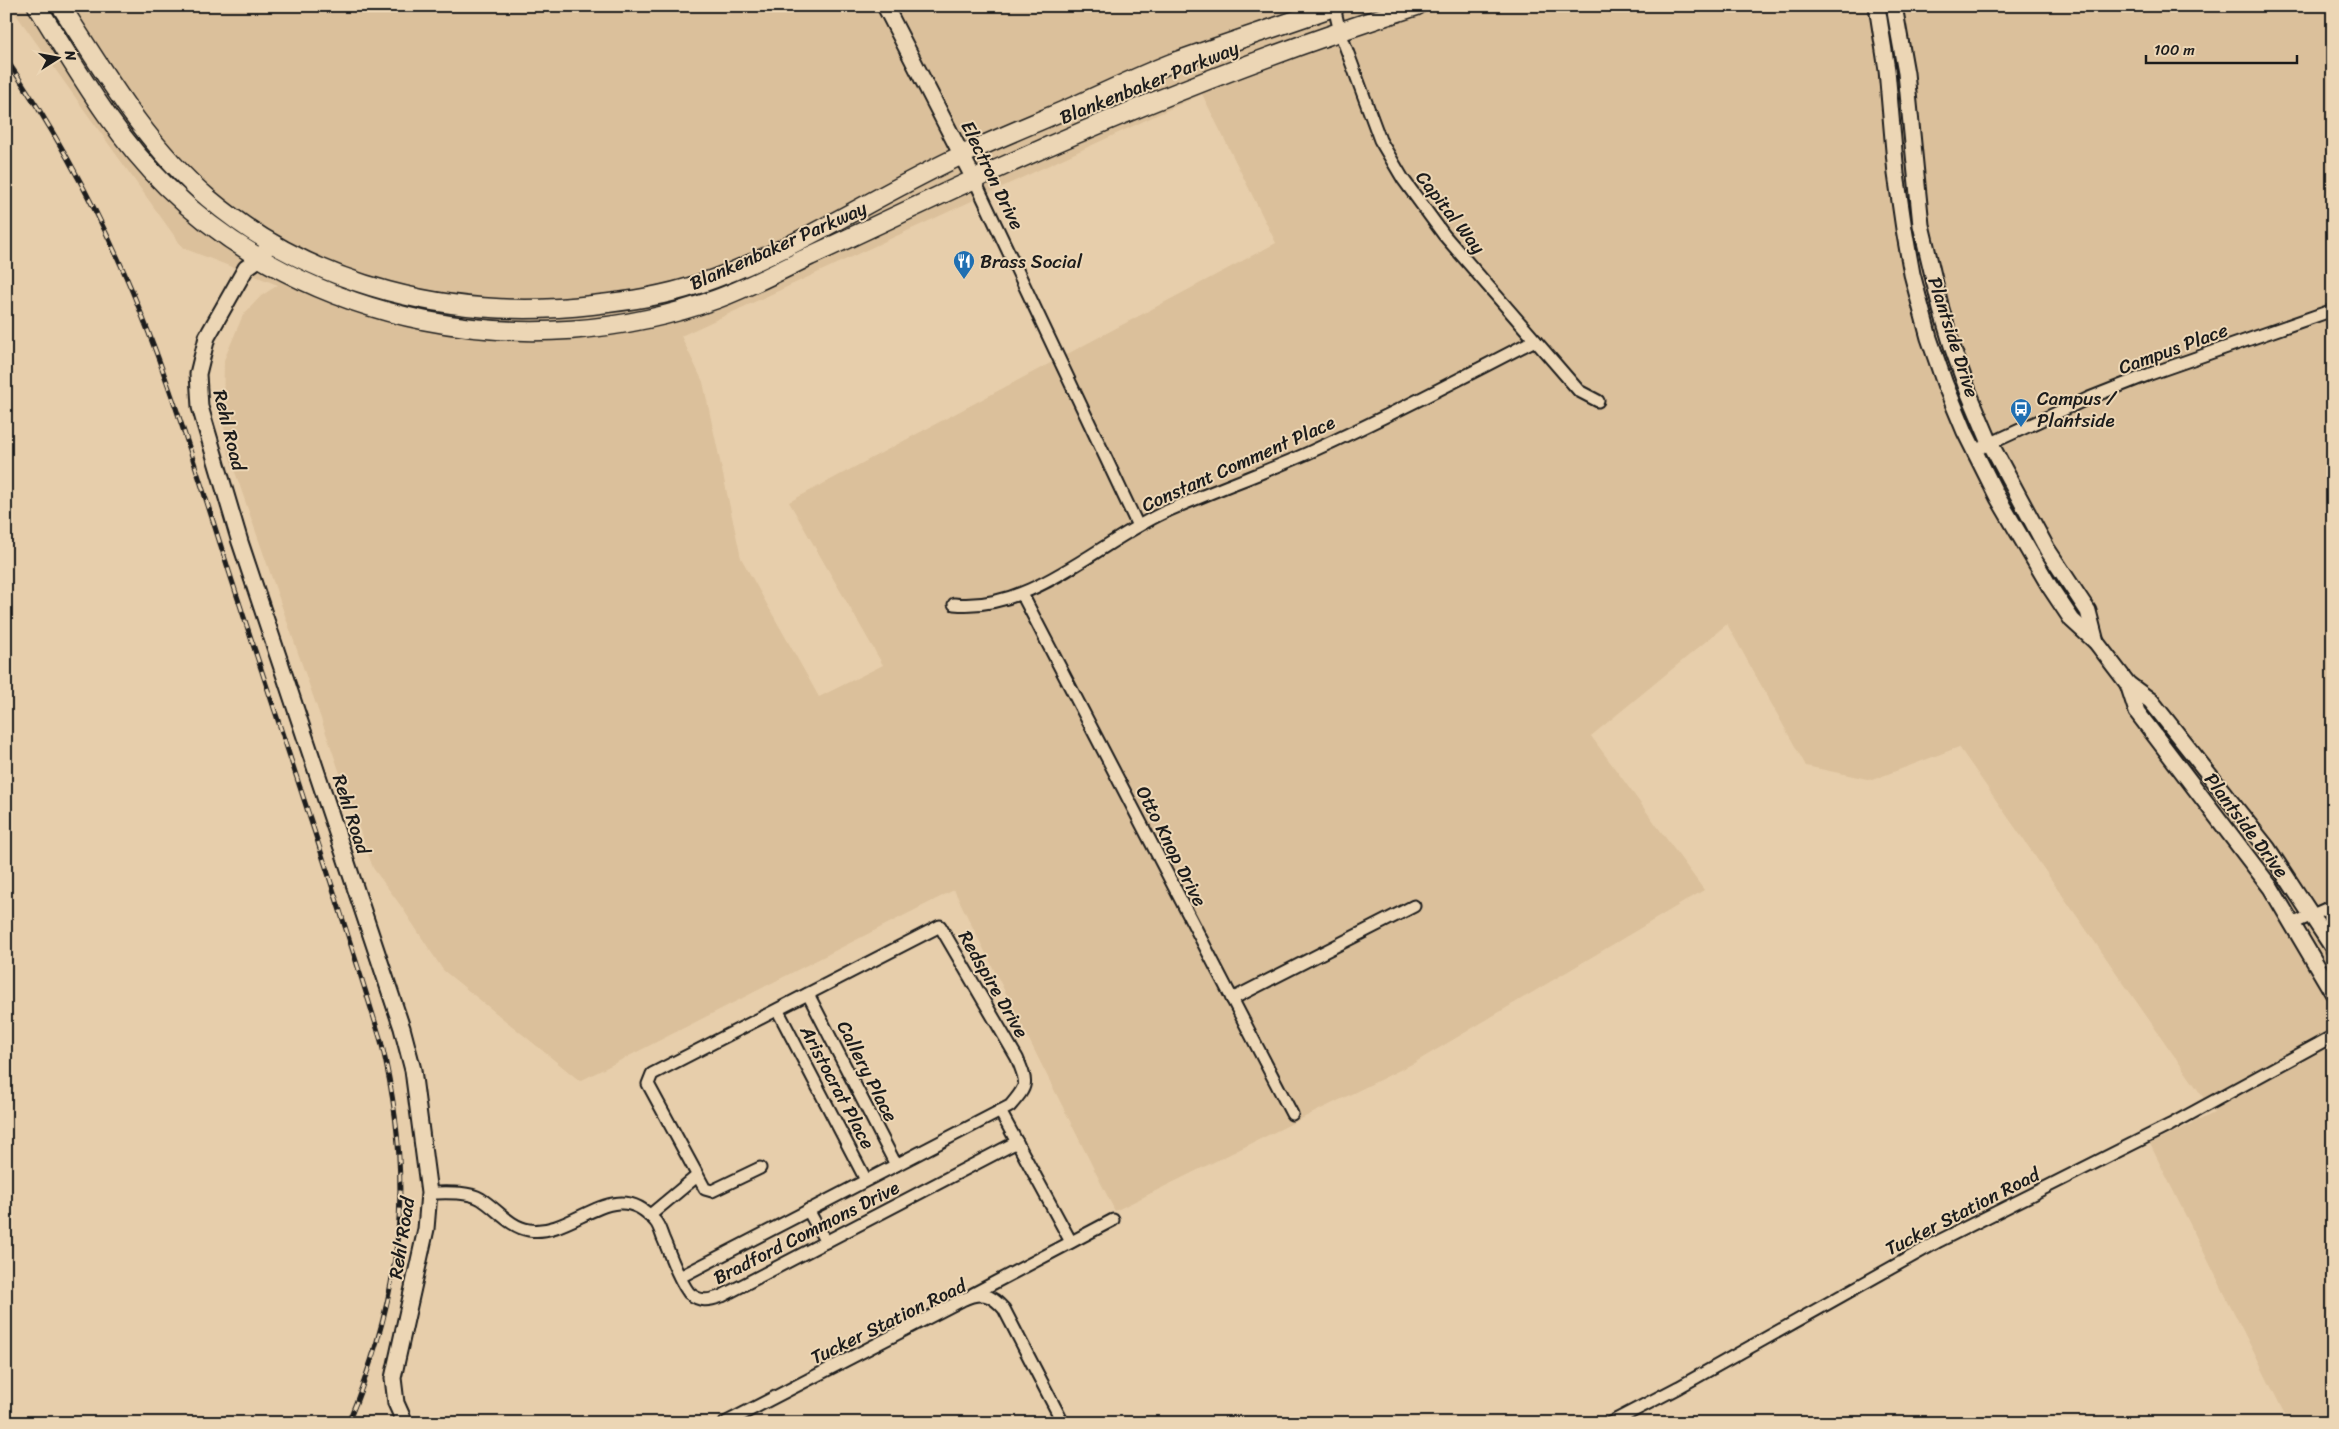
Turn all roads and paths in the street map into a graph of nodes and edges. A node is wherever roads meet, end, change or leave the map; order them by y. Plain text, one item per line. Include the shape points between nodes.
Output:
1 (36, 6) edge
2 (61, 6) edge
3 (885, 6) edge
4 (1417, 6) edge
5 (1877, 6) edge
6 (1894, 6) edge
7 (1335, 7) edge
8 (1340, 32) junction
9 (1912, 134) junction
10 (1892, 136) junction
11 (962, 155) junction
12 (974, 179) junction
13 (271, 242) junction
14 (260, 258) junction
15 (2333, 310) edge
16 (1535, 340) junction
17 (1598, 401) dead end
18 (1990, 443) junction
19 (1974, 451) junction
20 (1138, 526) junction
21 (1022, 594) junction
22 (954, 604) dead end
23 (2096, 642) junction
24 (2128, 684) junction
25 (2219, 787) junction
26 (2204, 799) junction
27 (1414, 906) dead end
28 (2333, 906) edge
29 (2312, 915) junction
30 (2294, 923) junction
31 (2333, 948) edge
32 (2333, 993) edge
33 (808, 994) junction
34 (1232, 999) junction
35 (778, 1011) junction
36 (2333, 1036) edge
37 (1000, 1111) junction
38 (1292, 1114) dead end
39 (1017, 1142) junction
40 (896, 1165) junction
41 (760, 1168) dead end
42 (697, 1176) junction
43 (866, 1180) junction
44 (429, 1193) junction
45 (808, 1210) junction
46 (649, 1216) junction
47 (1113, 1220) dead end
48 (826, 1242) junction
49 (1071, 1242) junction
50 (680, 1276) junction
51 (969, 1297) junction
52 (405, 1423) edge
53 (725, 1423) edge
54 (1063, 1423) edge
55 (1610, 1423) edge

1 - 14 main road, Blankenbaker Parkway via 114,126 143,161 210,225
2 - 13 main road, Blankenbaker Parkway via 114,89 154,142 209,198
3 - 11 street, Electron Drive
4 - 8 main road, Blankenbaker Parkway
5 - 10 street, Plantside Drive
6 - 9 street, Plantside Drive via 1906,73
7 - 8 street, Capital Way
7 - 11 main road, Blankenbaker Parkway via 1174,62
8 - 12 main road, Blankenbaker Parkway via 1160,98
8 - 16 street, Capital Way via 1380,140 1403,179 1444,235
9 - 10 street
9 - 18 street, Plantside Drive via 1921,225 1931,270 1959,366
10 - 19 street, Plantside Drive via 1912,274 1945,384
11 - 12 street, Electron Drive
11 - 13 main road, Blankenbaker Parkway via 734,270 671,293 632,301 530,311 442,304 356,283
12 - 14 main road, Blankenbaker Parkway via 717,299 621,325 550,331 445,325 354,303
12 - 20 street, Electron Drive
13 - 14 street, Rehl Road
14 - 44 street, Rehl Road via 246,268 207,338 198,374 200,407 240,542 402,1028 413,1070
15 - 18 street, Campus Place via 2150,374
16 - 17 street, Capital Way via 1579,391
16 - 20 street, Constant Comment Place via 1307,454
18 - 19 street, Campus Place
18 - 23 street, Plantside Drive via 2047,549 2088,611
19 - 23 street, Plantside Drive via 2050,588 2072,620
20 - 21 street, Constant Comment Place
21 - 22 street, Constant Comment Place via 988,604
21 - 34 street, Otto Knop Drive
23 - 24 street, Plantside Drive
24 - 25 street, Plantside Drive via 2152,701
24 - 26 street, Plantside Drive via 2137,712
25 - 26 street
25 - 29 street, Plantside Drive via 2268,849
26 - 30 street, Plantside Drive
27 - 34 street
28 - 29 street
29 - 30 street
29 - 31 street, Plantside Drive
30 - 32 street, Plantside Drive
33 - 35 street, Redspire Drive
33 - 37 street, Redspire Drive via 940,926 1017,1058 1024,1076 1024,1089 1010,1106
33 - 40 street, Callery Place
34 - 38 street, Otto Knop Drive
35 - 42 street, Redspire Drive via 652,1074 648,1084
35 - 43 street, Aristocrat Place
36 - 55 street, Tucker Station Road via 2170,1125 1940,1241
37 - 39 street
37 - 40 street, Redspire Drive
39 - 48 street, Bradford Commons Drive
39 - 49 street
40 - 43 street, Redspire Drive
41 - 42 street, Redspire Drive via 712,1191 705,1189
42 - 46 street
43 - 45 street, Redspire Drive
44 - 46 street, Bradford Commons Drive via 465,1194 480,1198 515,1225 539,1231 616,1202 632,1205
44 - 52 street, Rehl Road via 426,1229 393,1378 396,1403
45 - 48 street
45 - 50 street, Redspire Drive
46 - 50 street, Bradford Commons Drive via 656,1222
47 - 49 street
48 - 50 street, Bradford Commons Drive via 710,1300 698,1300 689,1293
49 - 51 street
51 - 53 street, Tucker Station Road
51 - 54 street, Tucker Station Road via 991,1296 1004,1309

